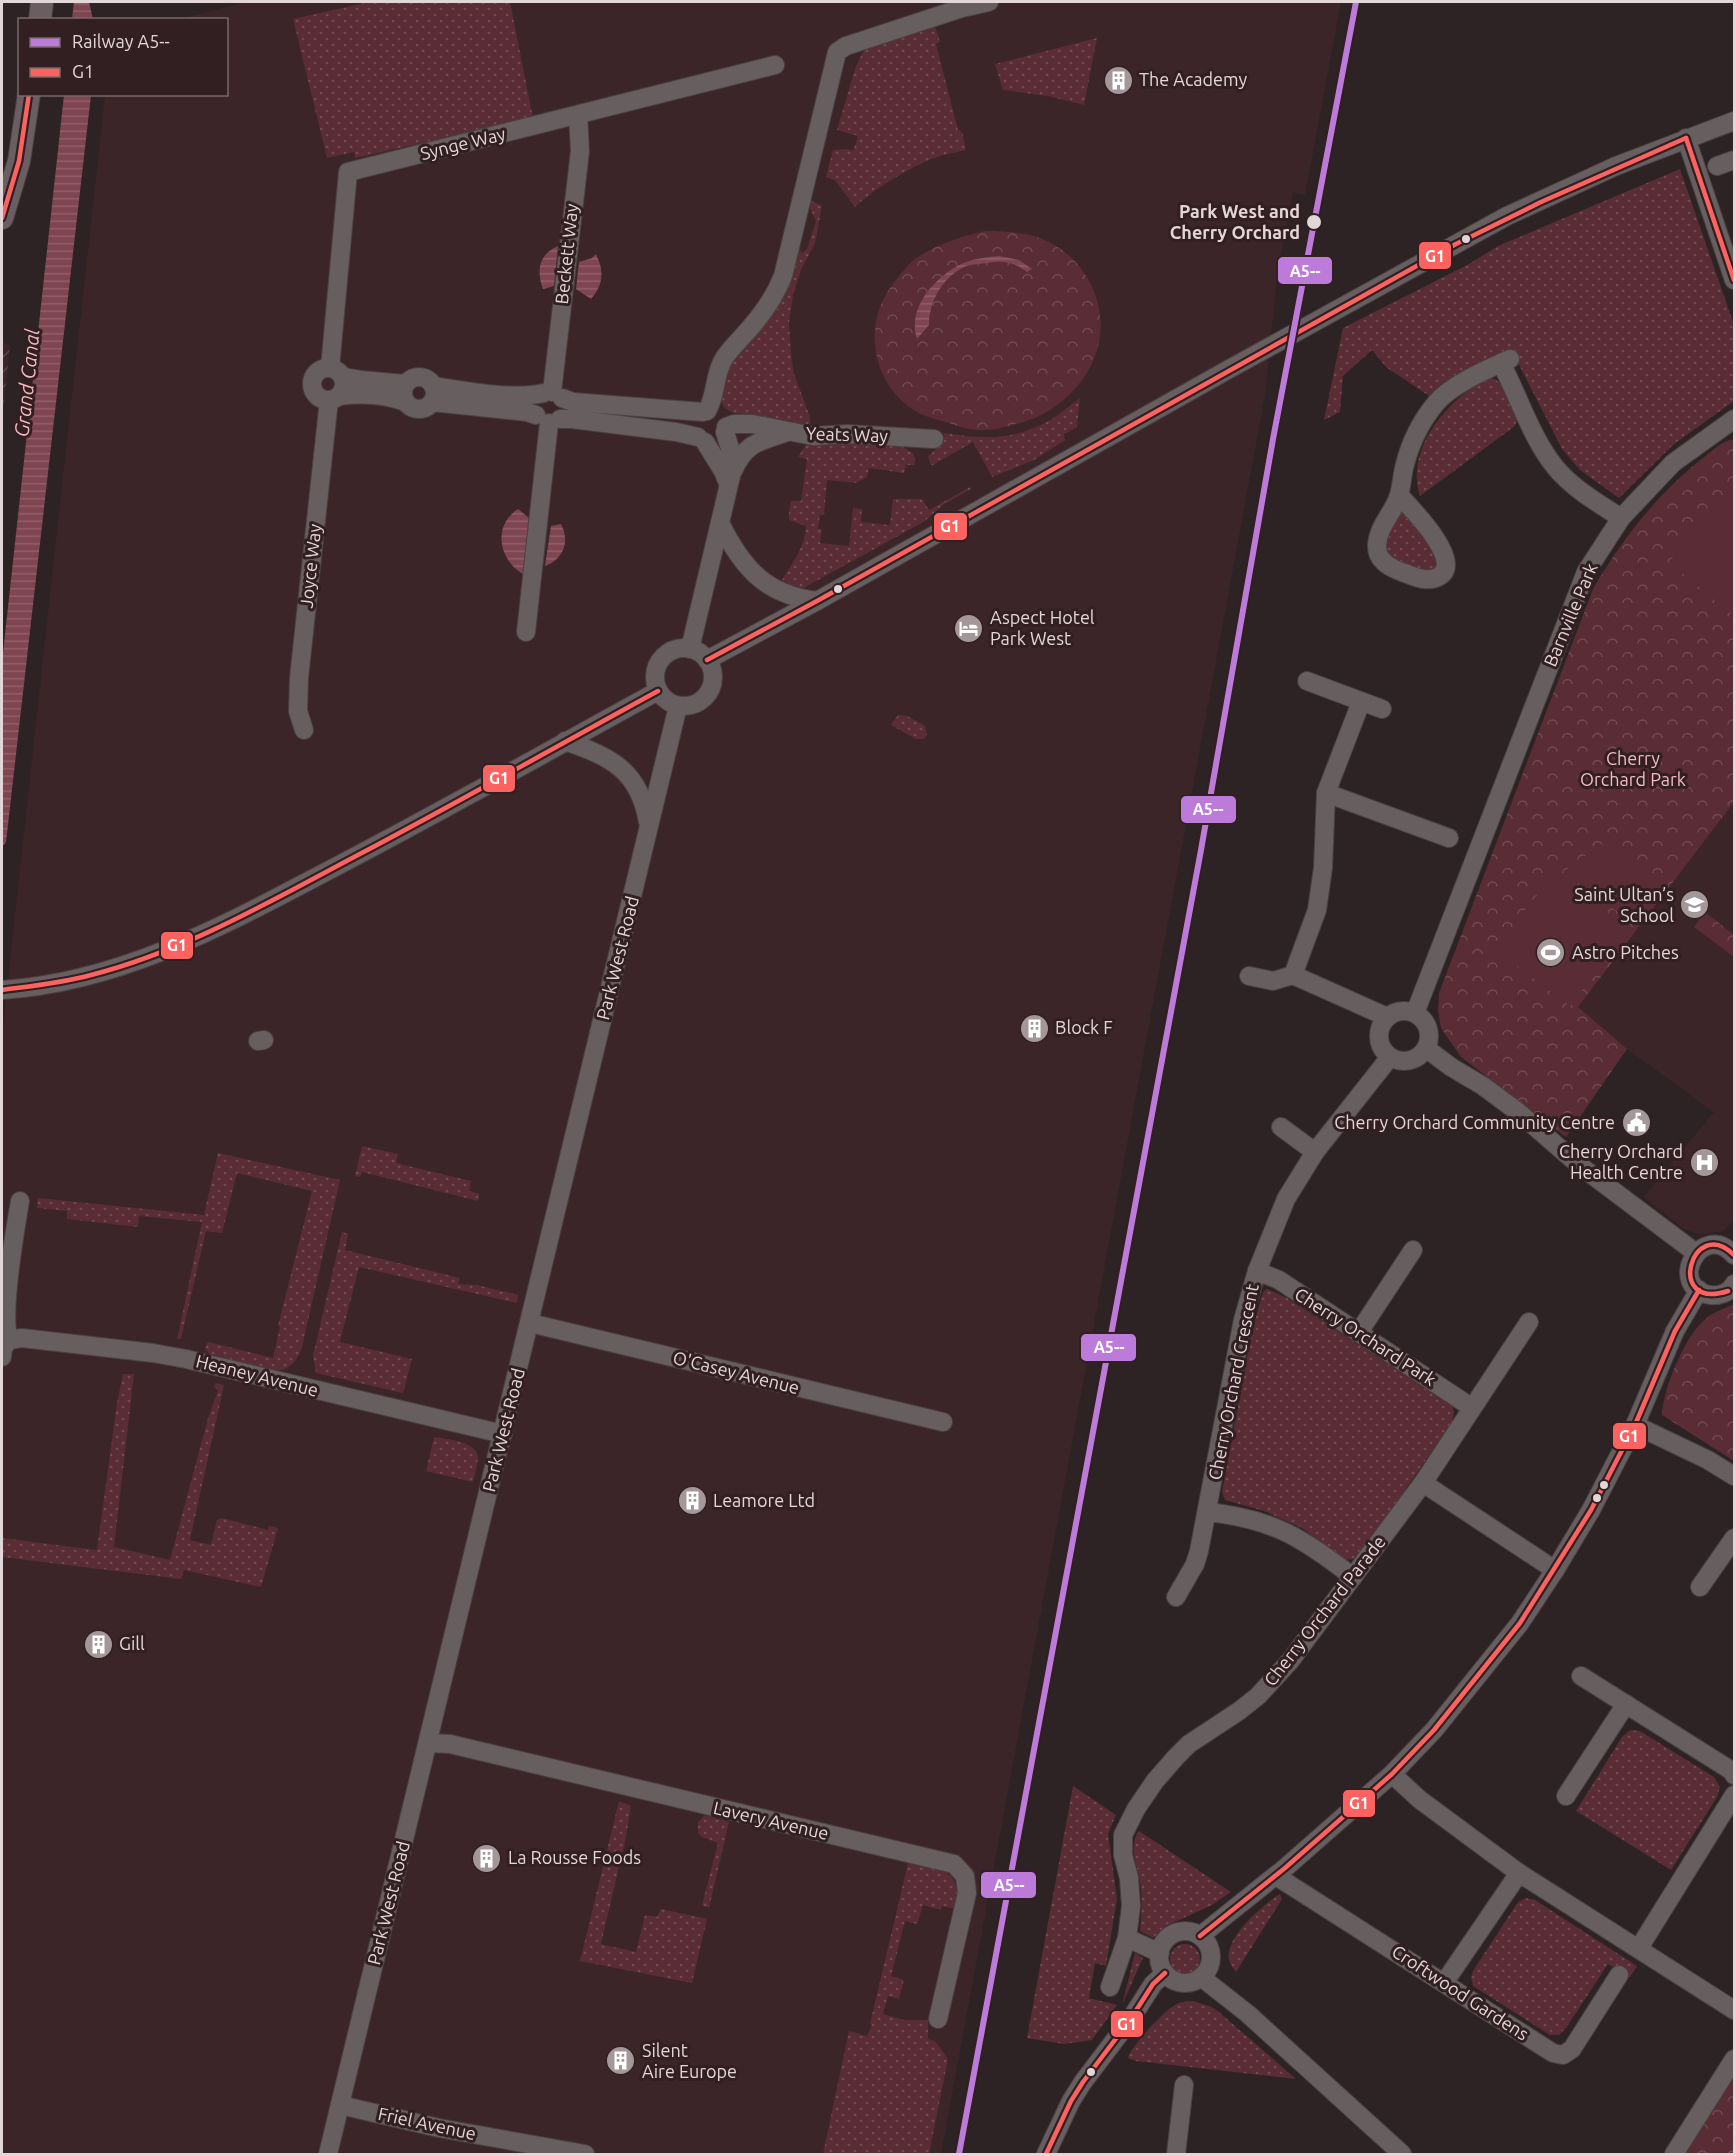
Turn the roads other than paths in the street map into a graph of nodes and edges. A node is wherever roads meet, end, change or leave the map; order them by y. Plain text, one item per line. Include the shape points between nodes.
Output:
1 (42, 2) edge
2 (989, 2) edge
3 (40, 18) edge
4 (775, 65) dead end
5 (29, 96) edge
6 (578, 115) junction
7 (1734, 121) edge
8 (1686, 138) junction
9 (2, 218) edge
10 (1734, 280) edge
11 (336, 372) junction
12 (405, 384) junction
13 (433, 394) junction
14 (552, 394) junction
15 (334, 398) junction
16 (406, 402) junction
17 (705, 411) junction
18 (548, 419) junction
19 (1734, 419) edge
20 (725, 430) junction
21 (787, 432) junction
22 (934, 439) dead end
23 (702, 440) junction
24 (730, 480) junction
25 (1399, 495) junction
26 (1621, 518) junction
27 (720, 523) junction
28 (817, 601) junction
29 (526, 632) dead end
30 (690, 649) junction
31 (707, 660) junction
32 (1307, 681) dead end
33 (658, 691) junction
34 (1361, 702) junction
35 (678, 706) junction
36 (1382, 709) dead end
37 (304, 730) dead end
38 (565, 741) junction
39 (1326, 793) junction
40 (649, 827) junction
41 (1449, 838) dead end
42 (1293, 975) junction
43 (1249, 976) dead end
44 (5, 990) edge
45 (1415, 1014) junction
46 (1387, 1017) junction
47 (1426, 1049) junction
48 (1390, 1057) junction
49 (1281, 1127) dead end
50 (1315, 1152) junction
51 (20, 1201) dead end
52 (1731, 1246) edge
53 (1413, 1250) dead end
54 (1696, 1253) junction
55 (1257, 1271) junction
56 (1734, 1284) edge
57 (1699, 1290) junction
58 (1529, 1322) dead end
59 (530, 1323) junction
60 (1359, 1332) junction
61 (9, 1340) junction
62 (2, 1357) edge
63 (1471, 1407) junction
64 (943, 1422) dead end
65 (1635, 1425) junction
66 (503, 1434) junction
67 (1734, 1476) edge
68 (1423, 1483) junction
69 (1208, 1512) junction
70 (1734, 1538) edge
71 (1555, 1570) junction
72 (1353, 1577) junction
73 (1700, 1587) dead end
74 (1176, 1597) dead end
75 (1581, 1676) dead end
76 (1626, 1704) junction
77 (428, 1743) junction
78 (1392, 1774) junction
79 (1734, 1775) edge
80 (1734, 1795) edge
81 (1566, 1796) dead end
82 (1520, 1873) junction
83 (1276, 1876) junction
84 (1200, 1936) junction
85 (1127, 1938) junction
86 (1638, 1948) junction
87 (1160, 1953) junction
88 (1165, 1973) junction
89 (1619, 1975) dead end
90 (1202, 1977) junction
91 (1444, 1983) junction
92 (1110, 1987) dead end
93 (1734, 2010) edge
94 (938, 2019) dead end
95 (1734, 2059) edge
96 (1184, 2085) dead end
97 (340, 2105) junction
98 (328, 2154) edge
99 (585, 2154) edge
100 (1046, 2154) edge
101 (1176, 2154) edge
102 (1402, 2154) edge
103 (1674, 2154) edge

1 - 3 main road
2 - 17 street via 837,52 777,293 721,362 711,404
4 - 6 street, Synge Way
5 - 9 main road via 19,161
6 - 11 street, Synge Way via 348,172
6 - 14 street, Beckett Way via 580,151
7 - 8 street
8 - 10 street
8 - 28 street via 1507,216
11 - 12 street via 361,380
11 - 15 street via 344,387
11 - 15 street via 320,370 312,384 319,398
12 - 13 street via 421,377 430,381
12 - 16 street
13 - 14 street via 456,390 529,397
13 - 16 street via 429,406 420,409
13 - 18 street
14 - 17 street via 573,402
14 - 18 street via 565,411
14 - 18 street via 536,400 534,410
15 - 16 street via 360,393
15 - 37 street, Joyce Way via 298,688 298,711
17 - 20 street via 720,415
17 - 23 street via 694,423 695,433
18 - 23 street via 676,432
18 - 29 street
19 - 26 street, Barnville Park via 1673,463
20 - 21 street, Yeats Way via 734,424 752,424
20 - 23 street via 715,442
20 - 24 street via 732,455
21 - 22 street, Yeats Way
21 - 24 street via 744,450
23 - 24 street
24 - 27 street
25 - 25 street via 1445,555 1445,568 1436,578 1418,578 1393,569 1380,559 1376,546
25 - 26 street via 1405,462 1424,420 1438,401 1506,361 1543,451 1574,485
26 - 45 street, Barnville Park via 1586,572
27 - 28 street via 731,545 761,580 774,590
27 - 30 street
28 - 31 street
30 - 31 street
30 - 33 street via 681,648 664,656 655,672
31 - 35 street via 713,678 711,688 698,703
32 - 34 street
33 - 35 street
33 - 38 street
34 - 36 street
34 - 39 street
35 - 40 street, Park West Road
38 - 40 street via 605,756 626,773 638,786
38 - 44 street via 359,854 168,951 76,979
39 - 41 street
39 - 42 street via 1317,910
40 - 59 street, Park West Road
42 - 43 street via 1273,981
42 - 46 street
45 - 46 street via 1401,1011
45 - 47 street via 1427,1025
46 - 48 street via 1379,1038
47 - 48 street via 1414,1060 1397,1061
47 - 54 street via 1518,1112 1579,1165
48 - 50 street, Cherry Orchard Crescent
49 - 50 street
50 - 55 street, Cherry Orchard Crescent via 1286,1199
51 - 61 street via 5,1324
52 - 54 street via 1714,1245
53 - 60 street
54 - 57 street via 1689,1271
55 - 60 street, Cherry Orchard Park via 1279,1280
55 - 69 street, Cherry Orchard Crescent via 1243,1320
56 - 57 street via 1716,1296
57 - 65 street via 1675,1331
58 - 63 street, Cherry Orchard Parade
59 - 64 street, O'Casey Avenue
59 - 66 street, Park West Road
60 - 63 street, Cherry Orchard Park
61 - 62 street
61 - 66 street, Heaney Avenue via 30,1338 153,1353
63 - 68 street, Cherry Orchard Parade
65 - 67 street
65 - 71 street
66 - 77 street, Park West Road
68 - 71 street
68 - 72 street, Cherry Orchard Parade
69 - 72 street via 1283,1530
69 - 74 street, Cherry Orchard Crescent via 1195,1564
70 - 73 street
71 - 78 street via 1520,1623 1434,1730
72 - 85 street, Cherry Orchard Parade via 1271,1683 1239,1711 1189,1744 1155,1780 1136,1809 1123,1835 1131,1906
75 - 76 street
76 - 79 street
76 - 81 street
77 - 94 street, Lavery Avenue via 450,1744 954,1864 965,1876 967,1893
77 - 97 street, Park West Road
78 - 82 street via 1419,1799
78 - 83 street
80 - 86 street
82 - 86 street
82 - 91 street
83 - 84 street
83 - 91 street, Croftwood Gardens
84 - 87 street via 1176,1933 1164,1943
84 - 90 street via 1211,1956
85 - 87 street
85 - 92 street, Cherry Orchard Parade
86 - 93 street
87 - 88 street
88 - 90 street via 1182,1983
88 - 100 street via 1083,2082
89 - 91 street, Croftwood Gardens via 1572,2049 1563,2055 1553,2053
90 - 102 street
95 - 103 street
96 - 101 street
97 - 98 street, Park West Road
97 - 99 street, Friel Avenue via 439,2128

